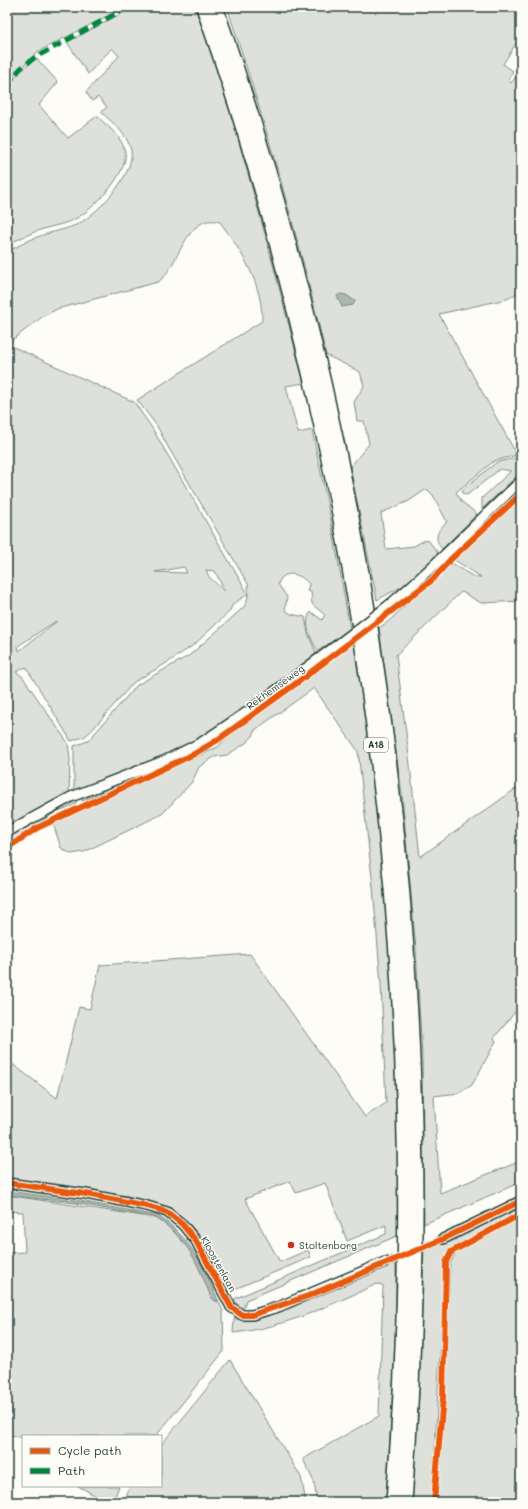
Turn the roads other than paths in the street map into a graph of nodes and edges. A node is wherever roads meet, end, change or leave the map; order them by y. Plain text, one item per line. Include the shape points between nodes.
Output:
1 (203, 7) edge
2 (216, 7) edge
3 (521, 481) edge
4 (7, 832) edge
5 (7, 1183) edge
6 (521, 1201) edge
7 (443, 1239) tunnel mouth
8 (385, 1262) tunnel mouth
9 (393, 1502) edge
10 (405, 1502) edge

1 - 9 highway, A18 via 250,151 302,341 340,516 373,718 393,896 405,1116 405,1271 400,1421
2 - 10 highway, A18 via 262,149 314,338 352,516 383,706 405,900 416,1116 416,1267 411,1421
3 - 4 street, Rekhemseweg, bridge via 418,582 250,710 202,742 166,760 71,797
5 - 8 street, Kloosterlaan via 86,1194 167,1212 182,1224 196,1241 232,1307 242,1315 278,1308
6 - 7 street

